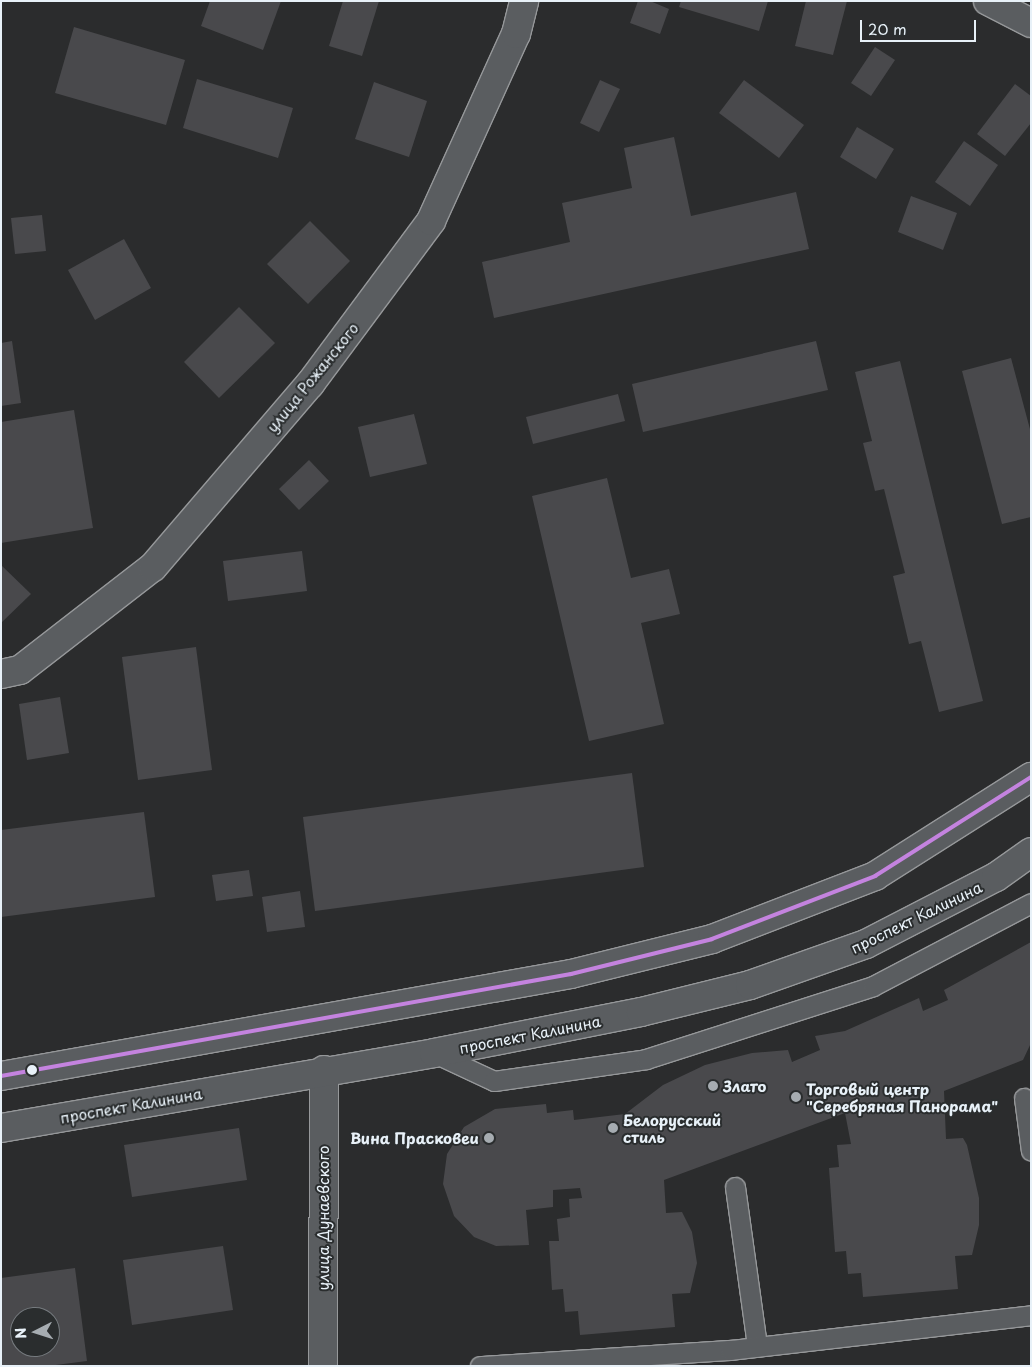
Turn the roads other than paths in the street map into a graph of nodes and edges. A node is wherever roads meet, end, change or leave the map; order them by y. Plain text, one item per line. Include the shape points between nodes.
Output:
1 (524, 1) edge
2 (988, 1) edge
3 (1031, 23) edge
4 (1, 674) edge
5 (1031, 777) edge
6 (1031, 852) edge
7 (1031, 903) edge
8 (434, 1053) junction
9 (324, 1070) junction
10 (1, 1076) edge
11 (1024, 1098) dead end
12 (1, 1128) edge
13 (1031, 1151) edge
14 (736, 1187) dead end
15 (1031, 1315) edge
16 (757, 1346) junction
17 (323, 1366) edge
18 (480, 1366) edge

1 - 4 main road, улица Рожанского via 516,34 431,221 310,384 153,567 20,670
2 - 3 main road
5 - 10 main road via 875,876 712,939 571,974
6 - 8 main road, проспект Калинина via 996,877 866,944 750,985 641,1012
7 - 8 lane via 872,986 646,1059 494,1081
8 - 9 main road, проспект Калинина
9 - 12 main road, проспект Калинина
9 - 17 main road, улица Дунаевского
11 - 13 lane
14 - 16 lane
15 - 16 lane
16 - 18 lane

